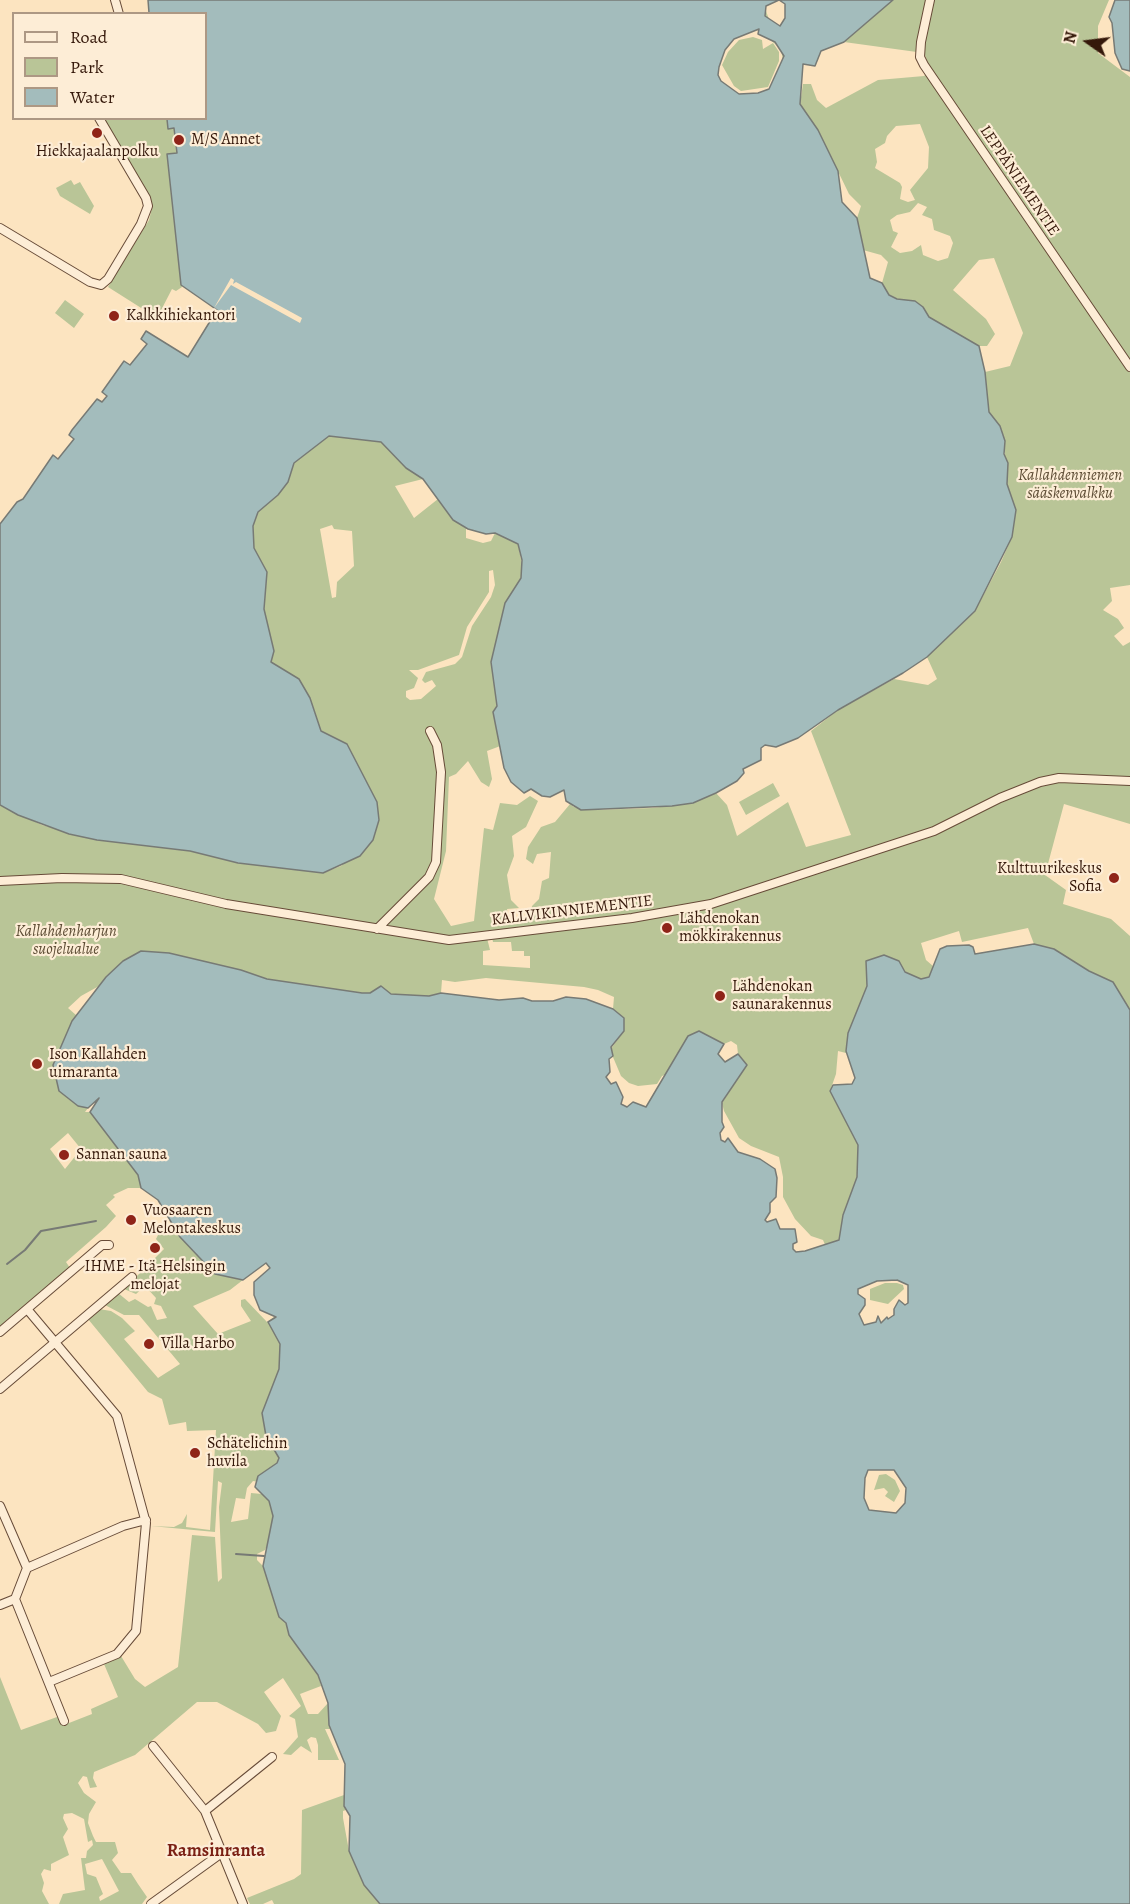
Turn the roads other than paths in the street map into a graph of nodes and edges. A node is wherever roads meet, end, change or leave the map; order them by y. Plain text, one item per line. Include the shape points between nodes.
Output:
1 (930, 0) edge
2 (100, 120) edge
3 (0, 228) edge
4 (1130, 367) edge
5 (430, 731) dead end
6 (1130, 781) edge
7 (0, 881) edge
8 (377, 929) junction
9 (109, 1245) dead end
10 (132, 1277) dead end
11 (27, 1309) junction
12 (0, 1332) edge
13 (55, 1341) junction
14 (0, 1389) edge
15 (0, 1506) edge
16 (146, 1520) junction
17 (27, 1568) junction
18 (15, 1599) junction
19 (0, 1605) edge
20 (49, 1682) junction
21 (64, 1721) dead end
22 (153, 1746) dead end
23 (272, 1757) dead end
24 (205, 1811) junction
25 (223, 1852) junction
26 (151, 1904) edge
27 (243, 1904) edge

1 - 4 street, LEPPÄNIEMENTIE via 921,42 924,65
2 - 3 street via 148,206 108,279 101,285 90,282
5 - 8 street via 437,745 441,772 436,862 429,877
6 - 8 street, KALLVIKINNIEMENTIE via 1059,778 1040,782 934,831 727,899 678,911 449,940
7 - 8 street, KALLVIKINNIEMENTIE via 121,879 226,904
9 - 11 street via 102,1245
10 - 13 street
11 - 12 street
11 - 13 street
13 - 14 street
13 - 16 street via 117,1416
15 - 17 street
16 - 17 street via 123,1526
16 - 20 street via 136,1631 117,1654
17 - 18 street
18 - 19 street
18 - 20 street
20 - 21 street
22 - 24 street
23 - 24 street
24 - 25 street
25 - 26 street
25 - 27 street

